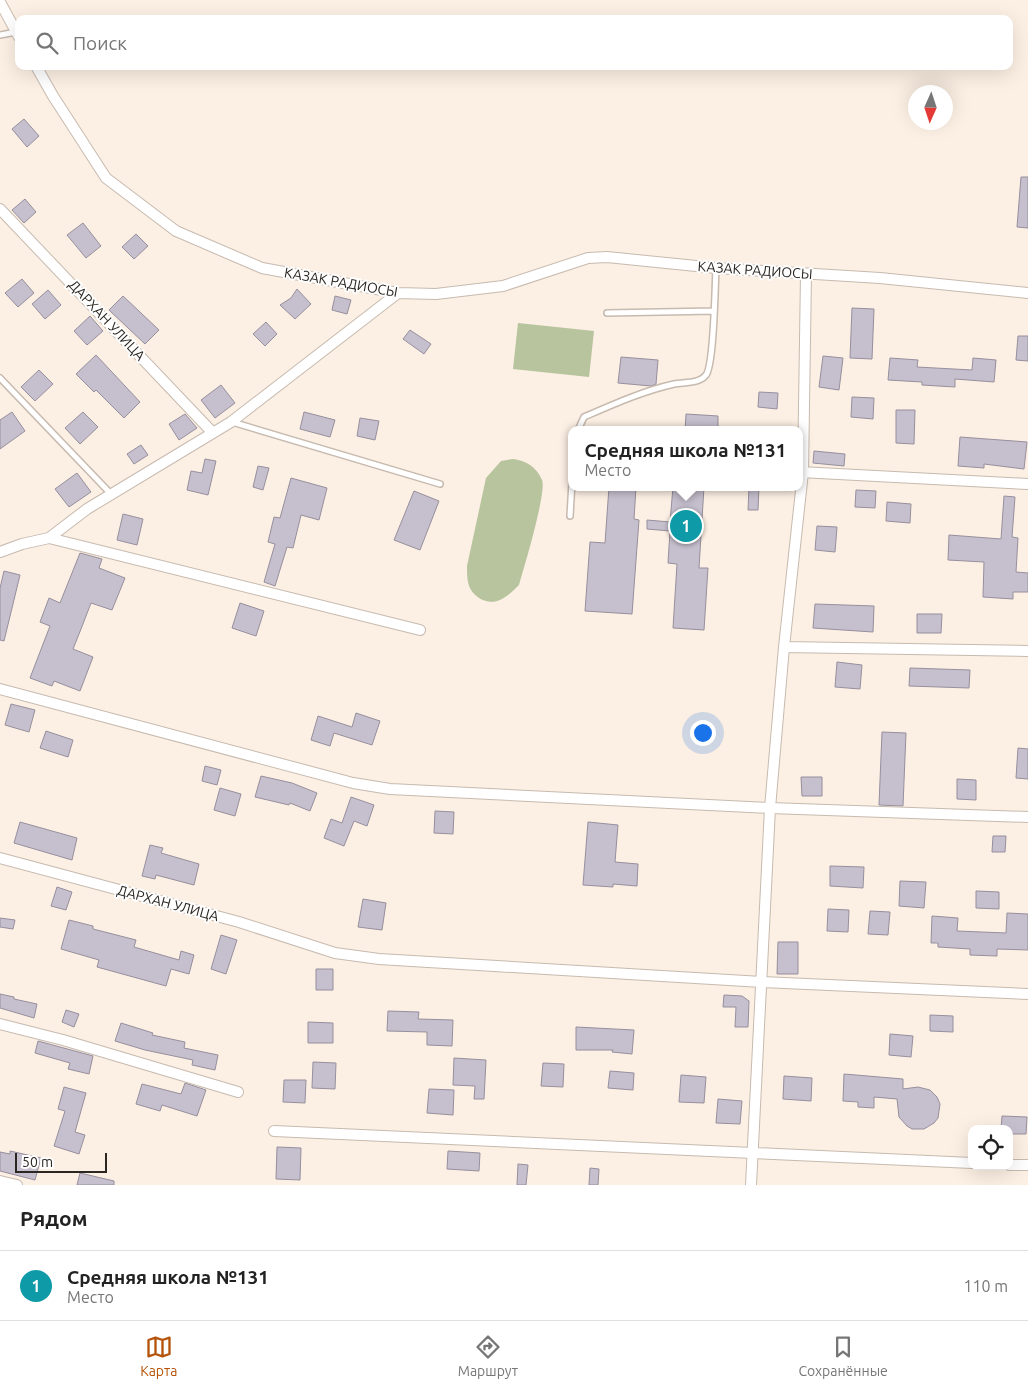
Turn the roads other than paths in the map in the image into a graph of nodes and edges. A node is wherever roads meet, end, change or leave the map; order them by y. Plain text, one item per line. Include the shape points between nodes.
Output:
1 (0, 2) edge
2 (15, 31) edge
3 (0, 35) edge
4 (15, 35) edge
5 (38, 70) edge
6 (0, 209) edge
7 (716, 268) junction
8 (806, 274) junction
9 (398, 293) junction
10 (1028, 293) edge
11 (714, 311) junction
12 (608, 313) dead end
13 (0, 378) edge
14 (230, 422) junction
15 (580, 426) edge
16 (803, 426) edge
17 (212, 433) junction
18 (803, 472) edge
19 (440, 484) dead end
20 (1028, 484) edge
21 (571, 491) edge
22 (800, 491) edge
23 (111, 494) junction
24 (570, 516) dead end
25 (49, 538) junction
26 (0, 552) edge
27 (420, 630) dead end
28 (784, 647) junction
29 (1028, 651) edge
30 (0, 689) edge
31 (770, 808) junction
32 (1028, 817) edge
33 (0, 858) edge
34 (762, 982) junction
35 (1028, 994) edge
36 (0, 1024) edge
37 (238, 1092) dead end
38 (274, 1132) dead end
39 (753, 1153) junction
40 (968, 1163) edge
41 (1013, 1164) edge
42 (1028, 1165) edge
43 (0, 1181) edge
44 (17, 1185) edge
45 (751, 1185) edge

1 - 2 street
3 - 4 lane
5 - 9 street, КАЗАК РАДИОСЫ via 106,178 176,231 262,268
6 - 17 street, ДАРХАН УЛИЦА
7 - 8 street, КАЗАК РАДИОСЫ
7 - 9 street, КАЗАК РАДИОСЫ via 608,257 588,258 503,286 436,294
7 - 11 lane
8 - 10 street, КАЗАК РАДИОСЫ
8 - 16 street
9 - 14 street
11 - 12 lane
11 - 15 lane via 712,353 707,374 699,380 654,388 584,417
13 - 23 lane
14 - 17 street
14 - 19 lane
17 - 23 street
18 - 20 street
21 - 24 lane
22 - 28 street
23 - 25 street
25 - 26 street
25 - 27 street
28 - 29 street
28 - 31 street
30 - 31 street via 353,783 390,789
31 - 32 street
31 - 34 street
33 - 34 street, ДАРХАН УЛИЦА via 239,922 335,953
34 - 35 street, ДАРХАН УЛИЦА
34 - 39 street
36 - 37 street
38 - 39 street
39 - 40 street
39 - 45 street
41 - 42 street
43 - 44 street

